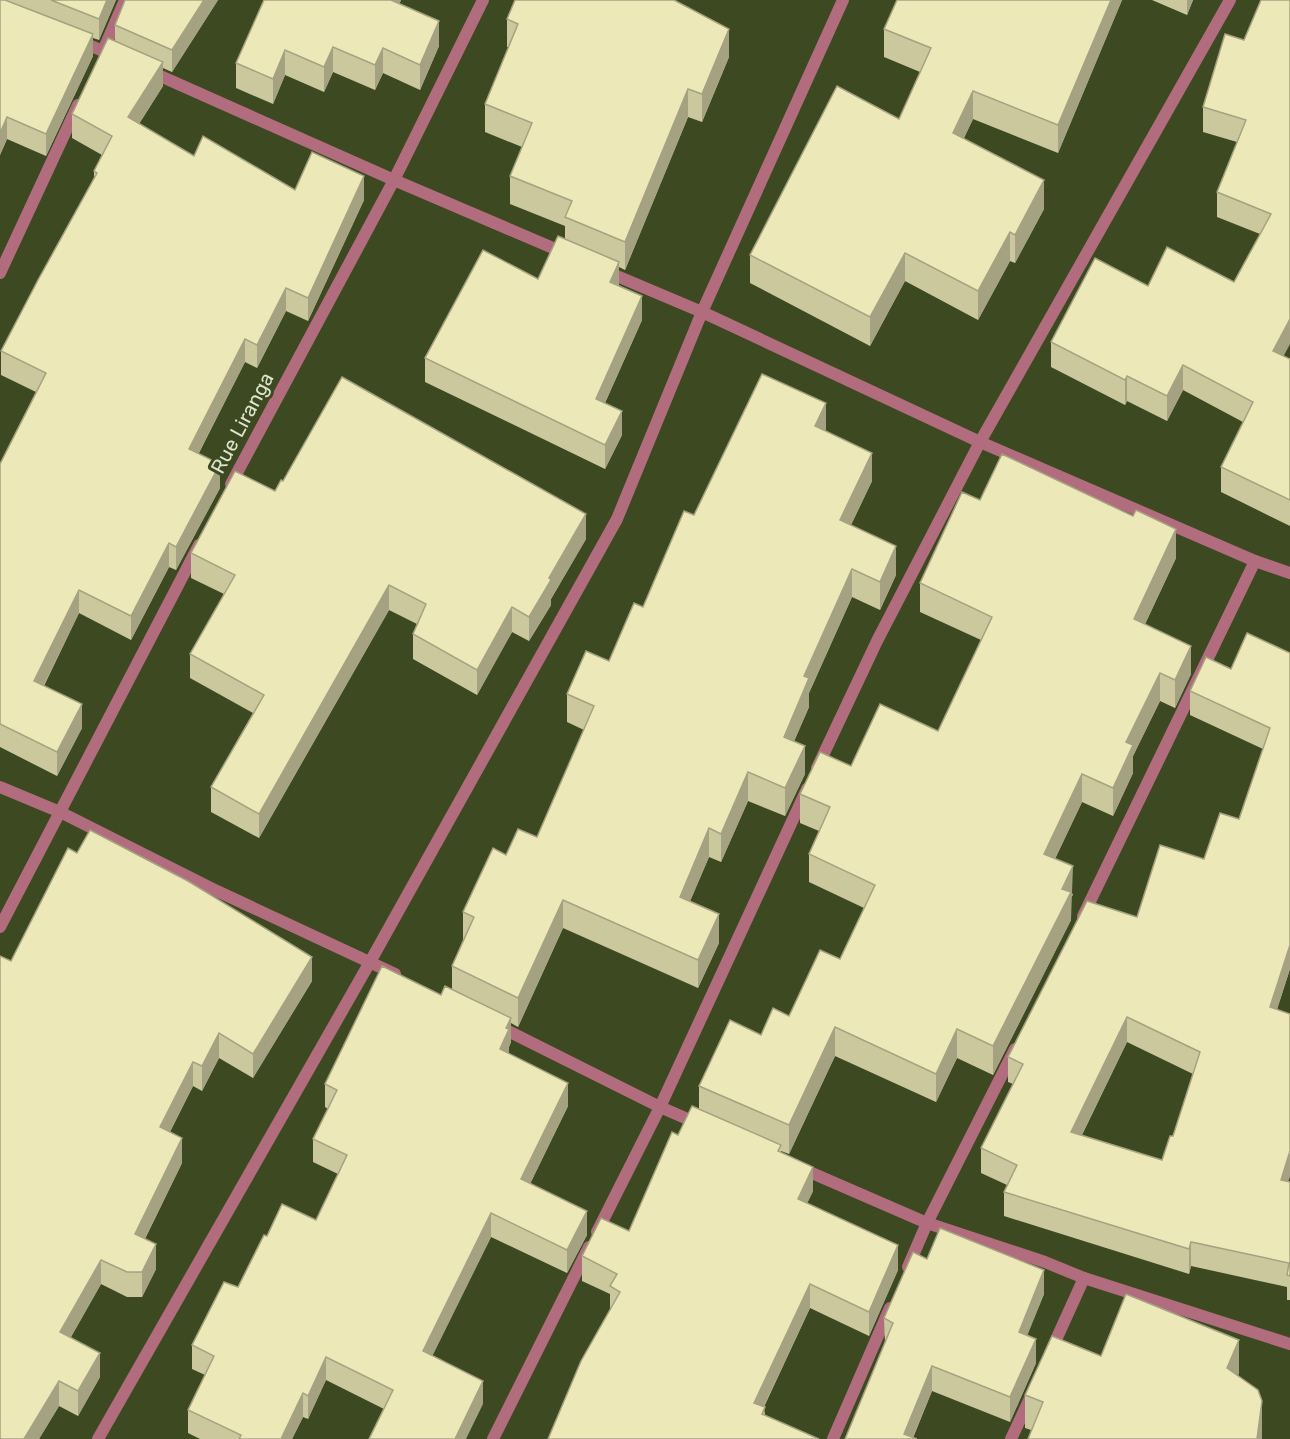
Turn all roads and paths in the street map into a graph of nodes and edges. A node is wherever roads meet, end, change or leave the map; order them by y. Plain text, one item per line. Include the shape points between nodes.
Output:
1 (125, 0) edge
2 (483, 0) edge
3 (843, 0) edge
4 (1230, 0) edge
5 (62, 35) edge
6 (101, 56) junction
7 (84, 93) edge
8 (394, 180) junction
9 (0, 273) edge
10 (702, 312) junction
11 (980, 442) junction
12 (226, 493) edge
13 (204, 535) edge
14 (1255, 561) junction
15 (1290, 573) edge
16 (0, 788) edge
17 (60, 813) junction
18 (0, 927) edge
19 (1075, 932) edge
20 (370, 962) junction
21 (401, 977) edge
22 (484, 1019) edge
23 (1022, 1036) edge
24 (660, 1107) junction
25 (713, 1130) edge
26 (788, 1162) edge
27 (927, 1223) junction
28 (903, 1277) edge
29 (1084, 1278) junction
30 (894, 1299) edge
31 (1290, 1344) edge
32 (1045, 1364) edge
33 (1035, 1385) edge
34 (98, 1439) edge
35 (493, 1439) edge
36 (833, 1439) edge
37 (1011, 1439) edge

1 - 6 street
2 - 8 street, Rue Liranga
3 - 10 street
4 - 11 street
5 - 6 street
6 - 8 street via 131,63
7 - 9 street
8 - 10 street
8 - 12 street, Rue Liranga
10 - 11 street
10 - 20 street via 617,519
11 - 14 street
11 - 24 street via 877,641
13 - 17 street
14 - 15 street
14 - 19 street
16 - 17 street
17 - 18 street
17 - 20 street
20 - 21 street
20 - 34 street
22 - 24 street
23 - 27 street
24 - 25 street
24 - 35 street
26 - 27 street
27 - 28 street
27 - 29 street
29 - 31 street
29 - 32 street
30 - 36 street
33 - 37 street

